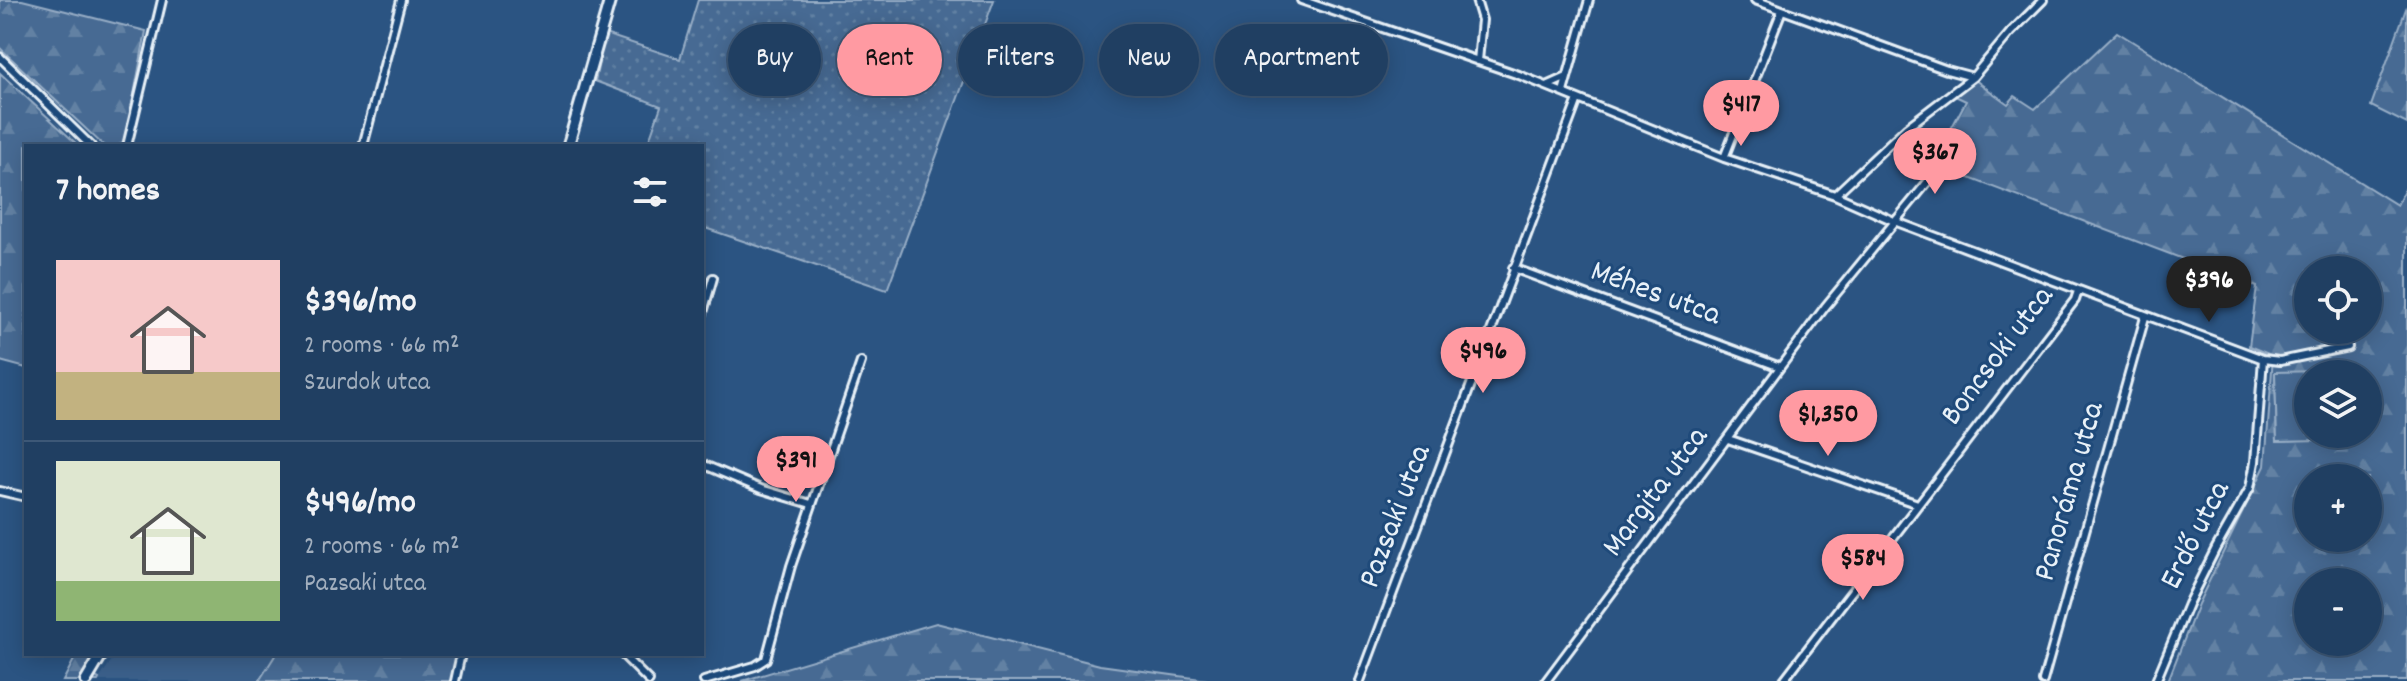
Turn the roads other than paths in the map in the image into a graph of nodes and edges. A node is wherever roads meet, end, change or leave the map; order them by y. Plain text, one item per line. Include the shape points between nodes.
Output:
1 (162, 0) edge
2 (401, 0) edge
3 (610, 0) edge
4 (1301, 0) edge
5 (1476, 0) edge
6 (1589, 0) edge
7 (1755, 0) edge
8 (2043, 0) edge
9 (1325, 4) edge
10 (1782, 10) junction
11 (0, 57) edge
12 (1478, 61) junction
13 (1567, 77) junction
14 (1973, 77) junction
15 (1547, 86) junction
16 (1563, 92) junction
17 (1578, 99) junction
18 (89, 144) edge
19 (127, 144) edge
20 (364, 144) edge
21 (569, 144) edge
22 (1931, 157) dead end
23 (1724, 158) junction
24 (1835, 195) junction
25 (1894, 221) junction
26 (1513, 268) junction
27 (713, 278) dead end
28 (2078, 291) junction
29 (704, 309) edge
30 (2145, 317) junction
31 (2348, 347) dead end
32 (2263, 359) junction
33 (861, 362) dead end
34 (1780, 367) junction
35 (1728, 439) junction
36 (704, 465) edge
37 (0, 491) edge
38 (24, 497) edge
39 (811, 504) junction
40 (1918, 504) junction
41 (101, 656) edge
42 (461, 656) edge
43 (624, 656) edge
44 (86, 681) edge
45 (455, 681) edge
46 (649, 681) edge
47 (704, 681) edge
48 (1360, 681) edge
49 (1546, 681) edge
50 (1783, 681) edge
51 (2043, 681) edge
52 (2156, 681) edge

1 - 19 street
2 - 20 street
3 - 21 main road
4 - 9 street
5 - 12 street via 1482,20
6 - 13 street
7 - 10 street
8 - 14 street
9 - 12 street
10 - 14 street
10 - 23 street
11 - 18 street
12 - 15 street
13 - 15 street
13 - 16 street
14 - 24 street via 1906,128
15 - 16 street
16 - 17 street
17 - 23 street
17 - 26 street, Pazsaki utca
22 - 25 street, Margita utca via 1930,179
23 - 24 street
24 - 25 street
25 - 28 street
25 - 34 street, Margita utca
26 - 34 street, Méhes utca
26 - 48 street, Pazsaki utca
27 - 29 street
28 - 30 street
28 - 40 street, Boncsoki utca
30 - 32 street
30 - 51 street, Panoráma utca
31 - 32 street via 2280,361
32 - 52 street, Erdő utca via 2250,488 2188,604
33 - 39 street
34 - 35 street, Margita utca
35 - 40 street
35 - 49 street, Margita utca
36 - 39 street
37 - 38 street
39 - 47 street via 763,662
40 - 50 street, Boncsoki utca
41 - 44 main road
42 - 45 street
43 - 46 street

